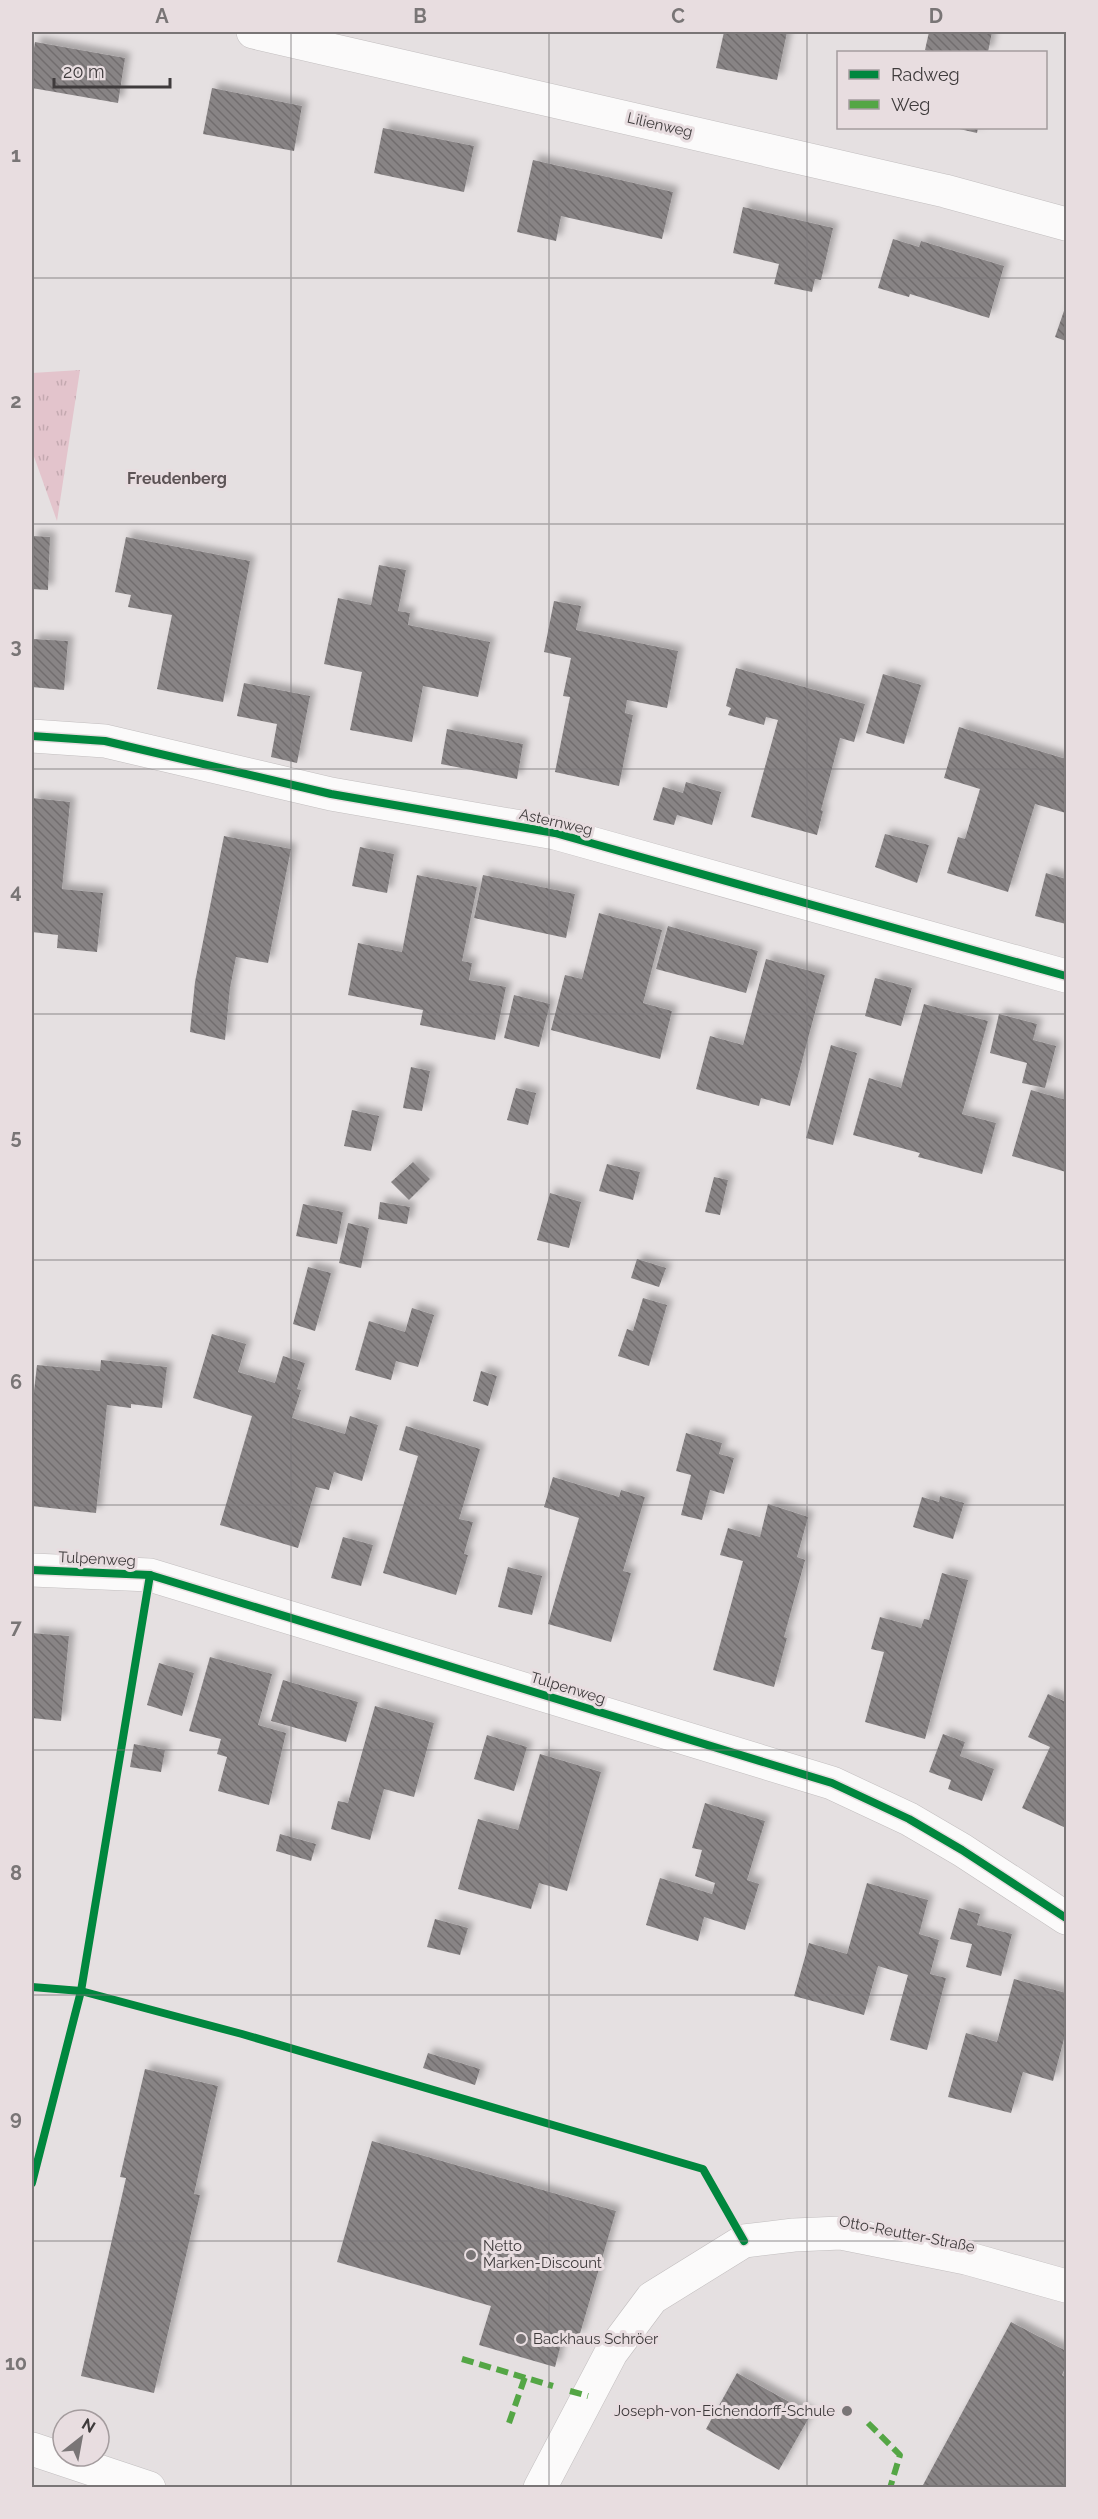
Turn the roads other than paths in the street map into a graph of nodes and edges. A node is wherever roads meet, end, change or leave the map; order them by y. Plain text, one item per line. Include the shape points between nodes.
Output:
1 (253, 32) edge
2 (1066, 224) edge
3 (32, 735) edge
4 (1066, 976) edge
5 (32, 1570) edge
6 (1066, 1918) edge
7 (1066, 2286) edge
8 (32, 2449) edge
9 (149, 2487) edge
10 (540, 2487) edge

1 - 2 street, Lilienweg via 945,191
3 - 4 street, Asternweg via 105,741 331,794 555,833
5 - 6 street, Tulpenweg via 150,1575 832,1783 909,1819
7 - 10 street, Otto-Reutter-Straße via 966,2258 841,2233 744,2241 652,2298 611,2353
8 - 9 street

